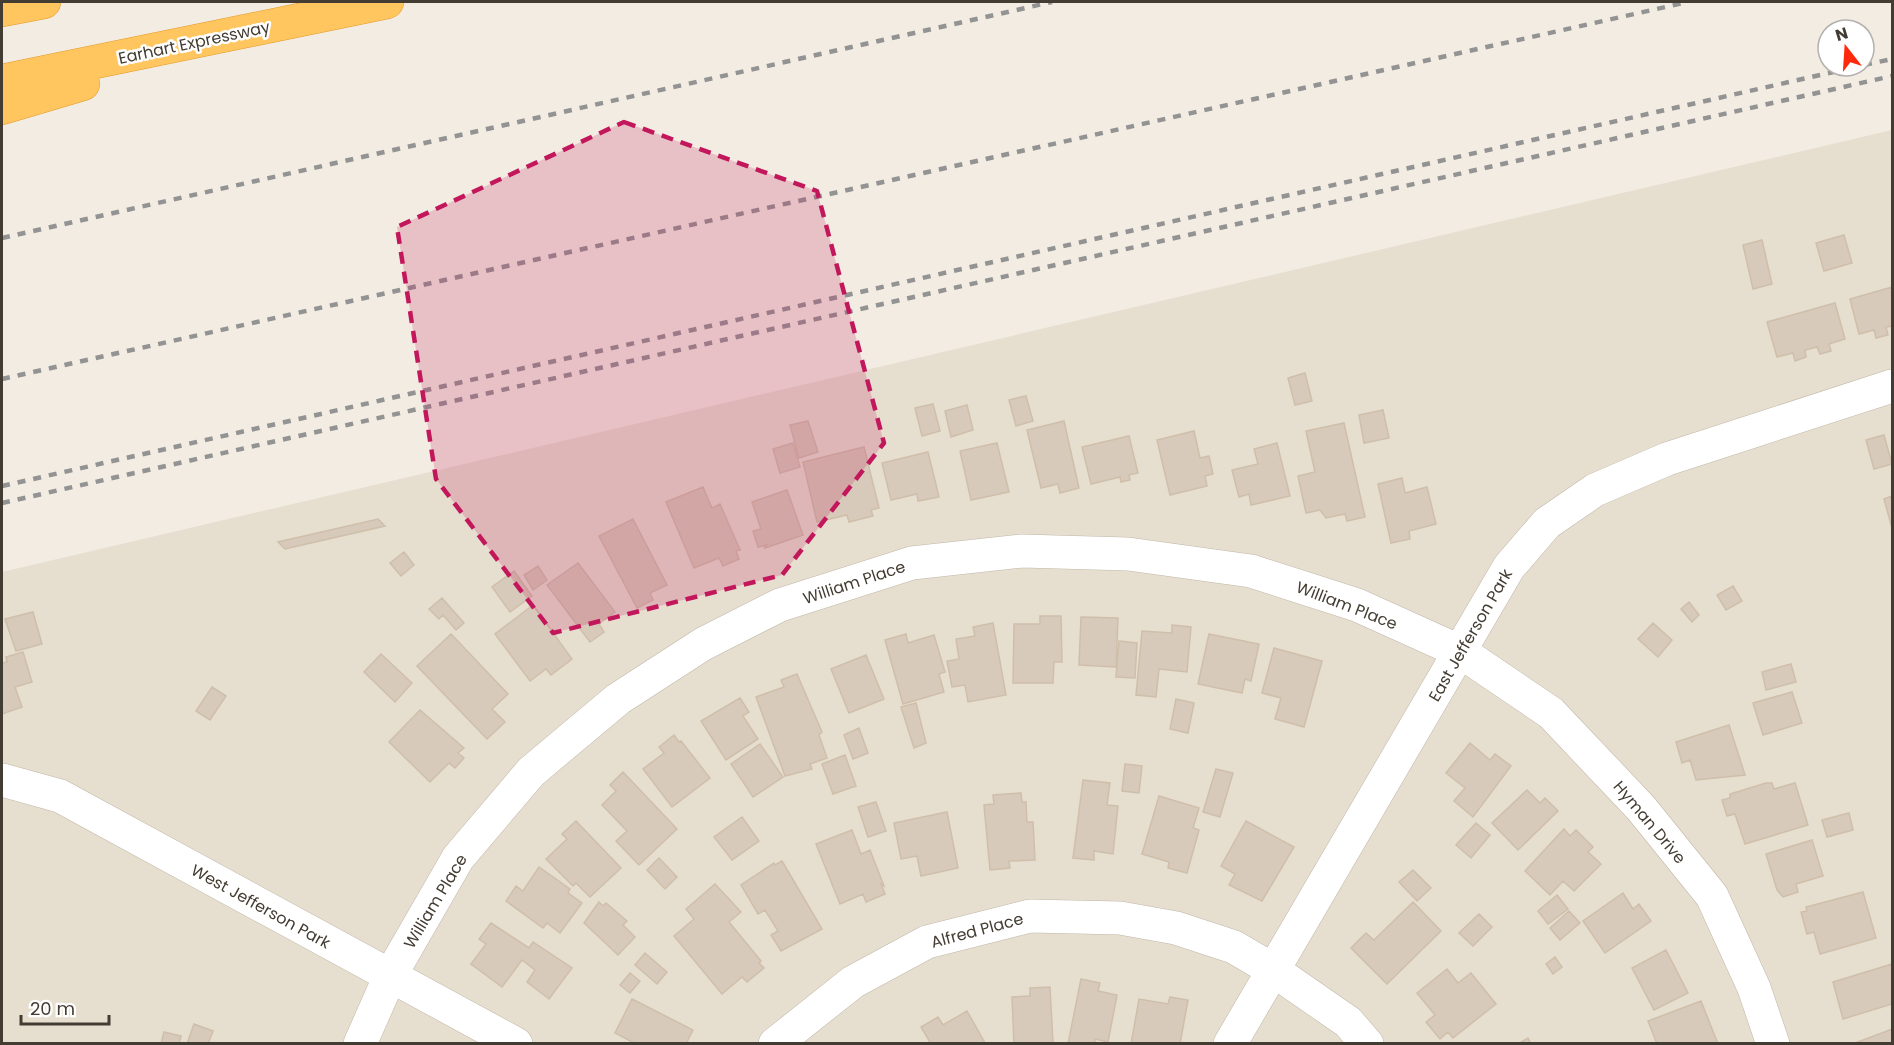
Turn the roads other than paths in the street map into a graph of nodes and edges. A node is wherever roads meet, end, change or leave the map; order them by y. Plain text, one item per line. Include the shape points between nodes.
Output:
1 (44, 2) edge
2 (387, 2) edge
3 (2, 10) edge
4 (318, 17) junction
5 (2, 81) edge
6 (2, 108) edge
7 (1893, 386) edge
8 (1461, 652) junction
9 (2, 780) edge
10 (1273, 970) junction
11 (390, 975) junction
12 (360, 1044) edge
13 (516, 1044) edge
14 (775, 1044) edge
15 (1230, 1044) edge
16 (1368, 1044) edge
17 (1773, 1044) edge

1 - 3 highway
2 - 4 highway, Earhart Expressway
4 - 5 highway, Earhart Expressway
4 - 6 highway
7 - 8 street, East Jefferson Park via 1667,459 1595,490 1547,523 1509,567
8 - 10 street, East Jefferson Park
8 - 11 street, William Place via 1357,605 1251,571 1128,554 1022,551 912,563 780,605 703,644 618,699 531,772 458,858
8 - 17 street, Hyman Drive via 1551,713 1641,808 1712,896 1754,988
9 - 11 street, West Jefferson Park via 60,796
10 - 14 street, Alfred Place via 1234,947 1176,928 1120,918 1030,916 927,942 853,982
10 - 15 street, East Jefferson Park
10 - 16 street, Alfred Place via 1348,1022
11 - 12 street, William Place
11 - 13 street, West Jefferson Park

